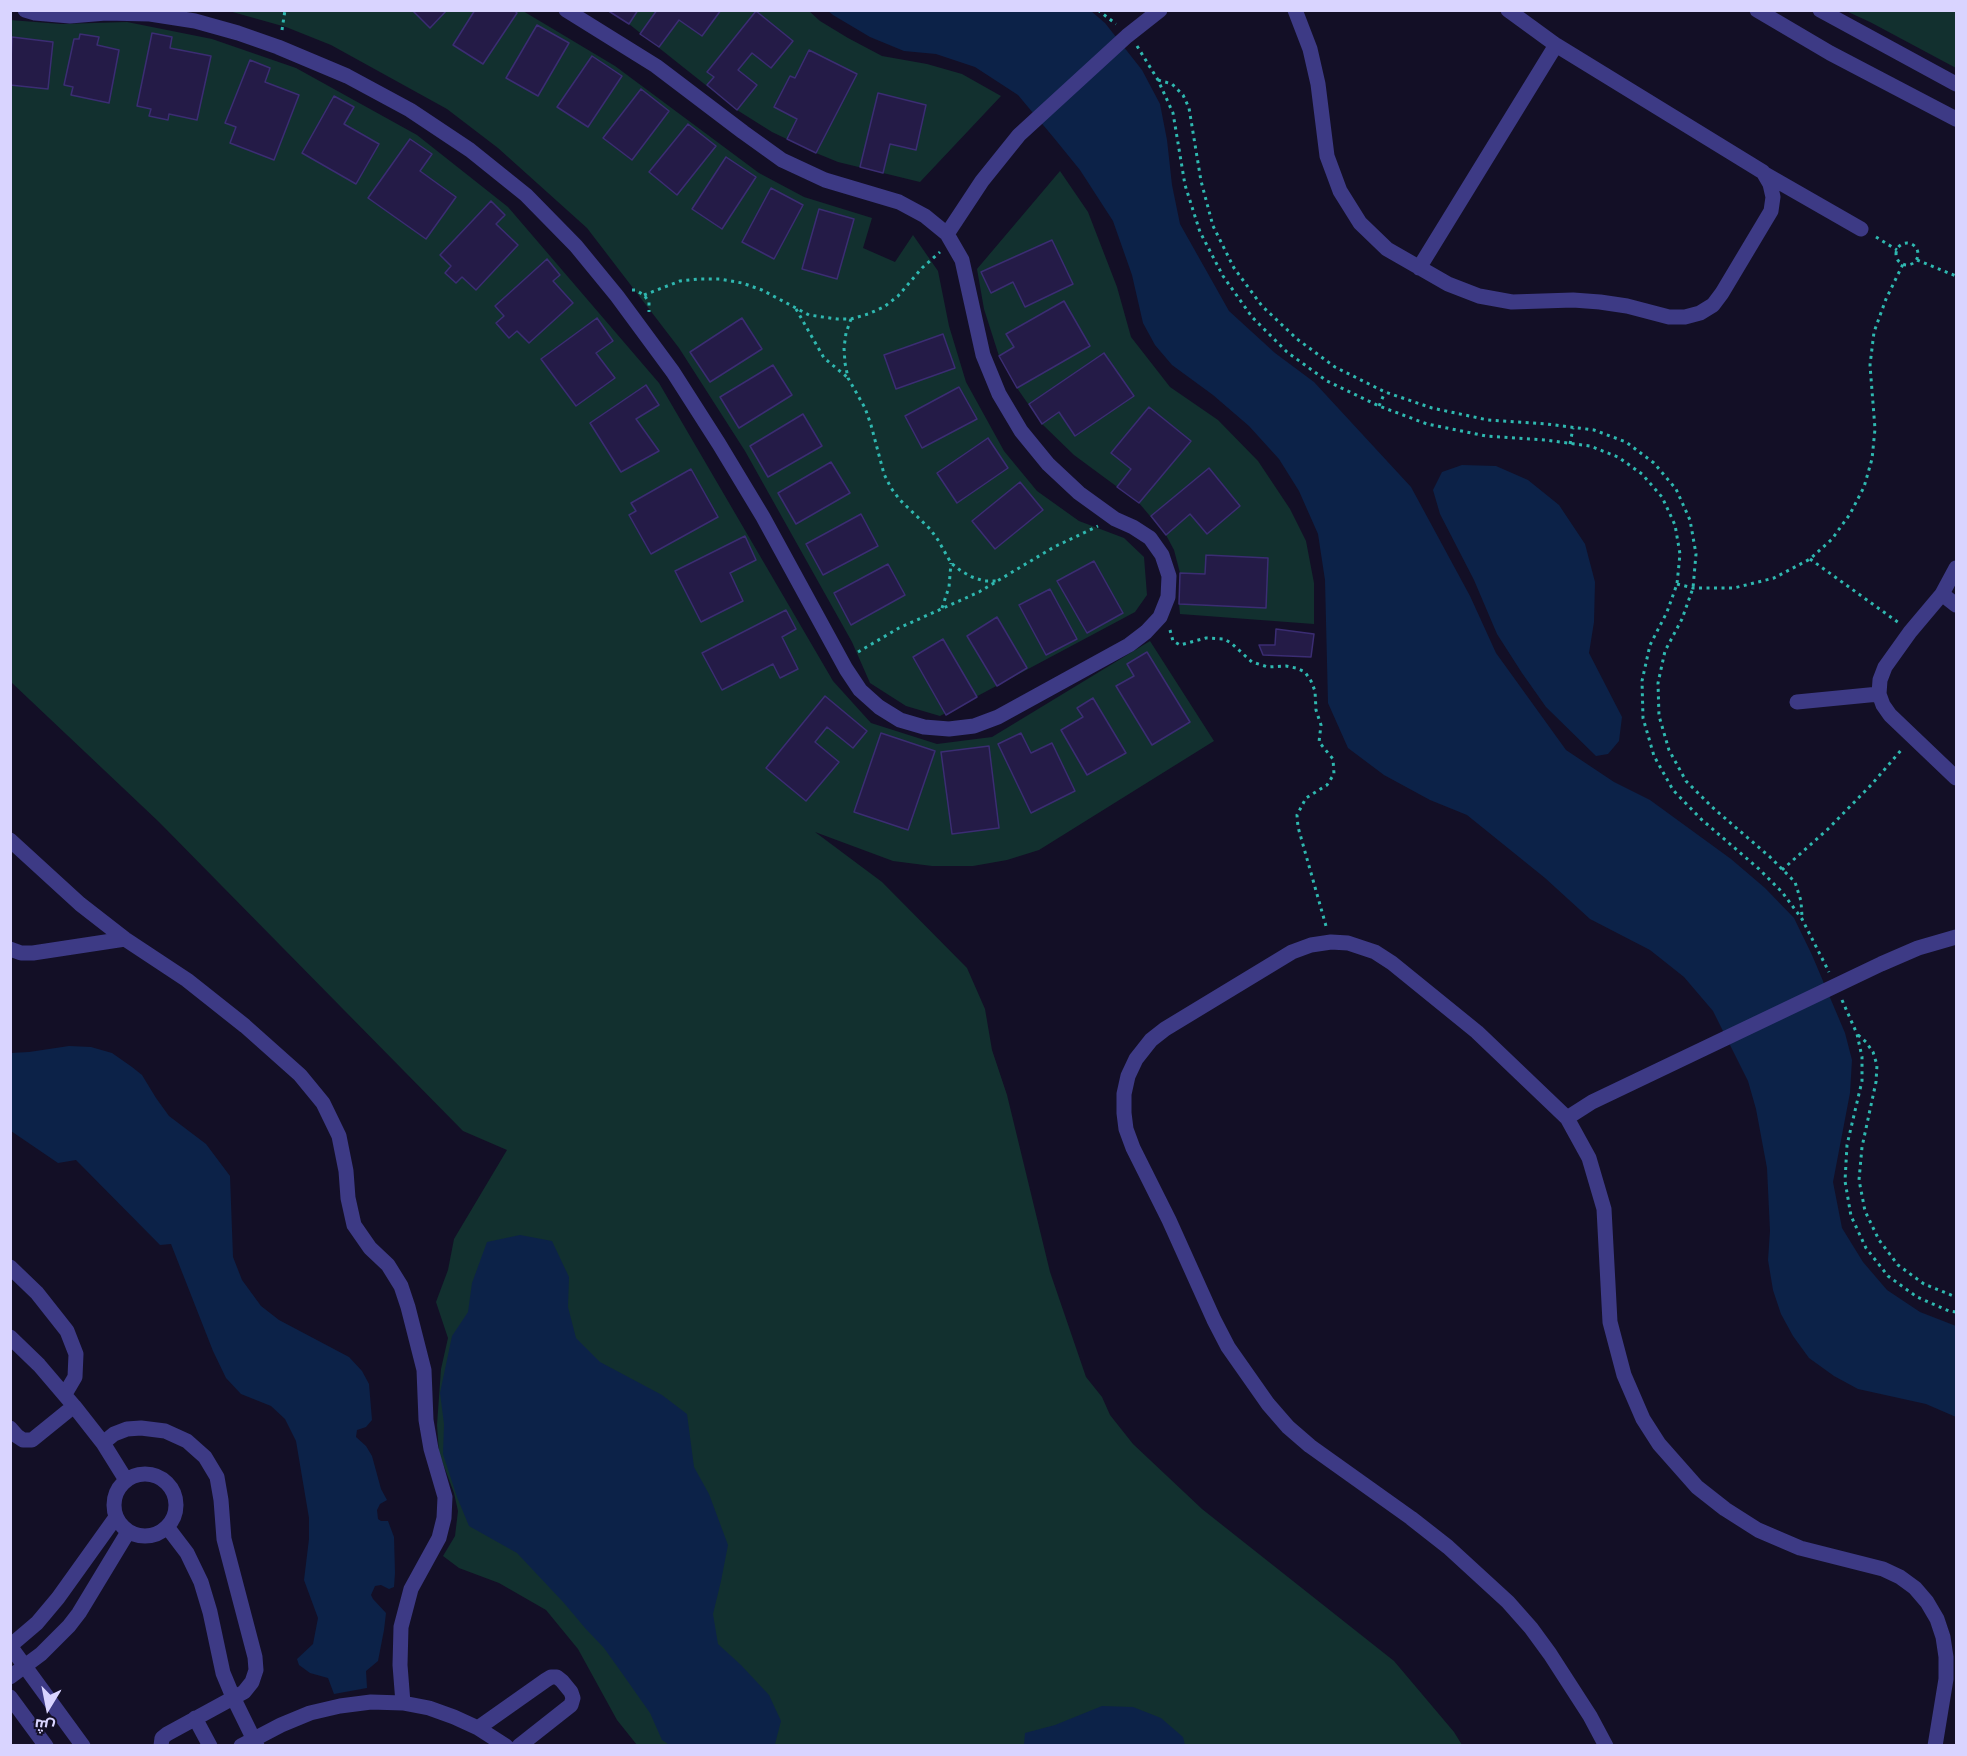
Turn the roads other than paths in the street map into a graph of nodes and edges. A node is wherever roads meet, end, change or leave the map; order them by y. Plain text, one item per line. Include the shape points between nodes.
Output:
1 (25, 10) edge
2 (567, 10) edge
3 (1160, 10) edge
4 (1295, 10) edge
5 (1508, 10) edge
6 (1757, 10) edge
7 (1820, 10) edge
8 (1556, 45) junction
9 (1956, 84) edge
10 (1956, 119) edge
11 (1763, 172) junction
12 (1861, 229) road end
13 (950, 238) junction
14 (1419, 268) junction
15 (1956, 568) edge
16 (1942, 594) junction
17 (1956, 605) edge
18 (1879, 694) junction
19 (1797, 702) dead end
20 (1956, 778) edge
21 (10, 840) edge
22 (1956, 937) edge
23 (125, 939) junction
24 (10, 949) edge
25 (1567, 1118) junction
26 (10, 1267) edge
27 (10, 1337) edge
28 (70, 1400) junction
29 (10, 1428) edge
30 (103, 1443) junction
31 (126, 1480) junction
32 (116, 1517) junction
33 (168, 1527) junction
34 (128, 1532) junction
35 (48, 1610) junction
36 (69, 1626) junction
37 (10, 1646) edge
38 (25, 1666) junction
39 (10, 1677) edge
40 (10, 1697) edge
41 (233, 1697) junction
42 (403, 1703) junction
43 (195, 1718) junction
44 (478, 1728) junction
45 (250, 1743) edge
46 (46, 1746) edge
47 (83, 1746) edge
48 (161, 1746) edge
49 (210, 1746) edge
50 (506, 1746) edge
51 (519, 1746) edge
52 (1605, 1746) edge
53 (1935, 1746) edge

1 - 13 street via 70,16 106,12 150,14 238,33 347,76 410,110 470,150 526,195 576,246 679,381 763,517 860,690 900,720 949,729 974,726 998,717 1129,645 1160,617 1168,597 1169,576 1162,555 1150,538 1079,493 1021,431 999,394 983,355 962,260
2 - 13 street via 656,66 782,160 825,180 899,202 925,216
3 - 13 street via 1019,135 982,182
4 - 14 street via 1310,49 1327,156 1340,191 1360,223 1387,249
5 - 8 street
6 - 10 street
7 - 9 street
8 - 11 street
8 - 14 street
11 - 12 street
11 - 14 street via 1770,184 1772,211 1722,293 1700,313 1669,317 1600,302 1512,302 1479,296
15 - 16 street
16 - 17 street
16 - 18 street via 1885,667
18 - 19 street
18 - 20 street via 1890,715
21 - 23 street
22 - 25 street via 1881,964 1592,1102
23 - 24 street via 33,953 21,954
23 - 42 street via 245,1026 300,1075 323,1103 339,1136 354,1225 401,1286 424,1370 426,1420 445,1497 439,1538 411,1589 401,1627
25 - 52 street via 1477,1032 1392,963 1361,946 1331,942 1292,952 1151,1040 1136,1059 1124,1094 1126,1129 1133,1148 1228,1347 1268,1404 1310,1446 1421,1525 1508,1602 1550,1653
25 - 53 street via 1589,1158 1604,1209 1610,1322 1623,1375 1643,1419 1659,1444 1697,1487 1758,1530 1800,1548 1882,1569 1900,1577 1921,1595 1937,1619 1946,1657
26 - 28 street via 67,1331 76,1354
27 - 28 street
28 - 29 street via 32,1440 23,1440
28 - 30 street
30 - 31 street
30 - 41 street via 127,1429 165,1431 187,1441 205,1456 217,1477 224,1539 256,1670 244,1692
31 - 32 street via 114,1497
31 - 33 street via 146,1474 165,1481 172,1489 177,1509
32 - 34 street
32 - 35 street
33 - 34 street via 148,1537
33 - 41 street via 201,1582 223,1673
34 - 36 street
35 - 36 street
35 - 37 street
36 - 38 street
37 - 38 street
38 - 39 street
38 - 47 street
40 - 46 street
41 - 43 street
41 - 45 street
42 - 44 street via 429,1708
42 - 45 street via 371,1702 310,1713
43 - 48 street via 162,1738
43 - 49 street
44 - 50 street
44 - 51 street via 546,1680 557,1677 571,1692 571,1705

